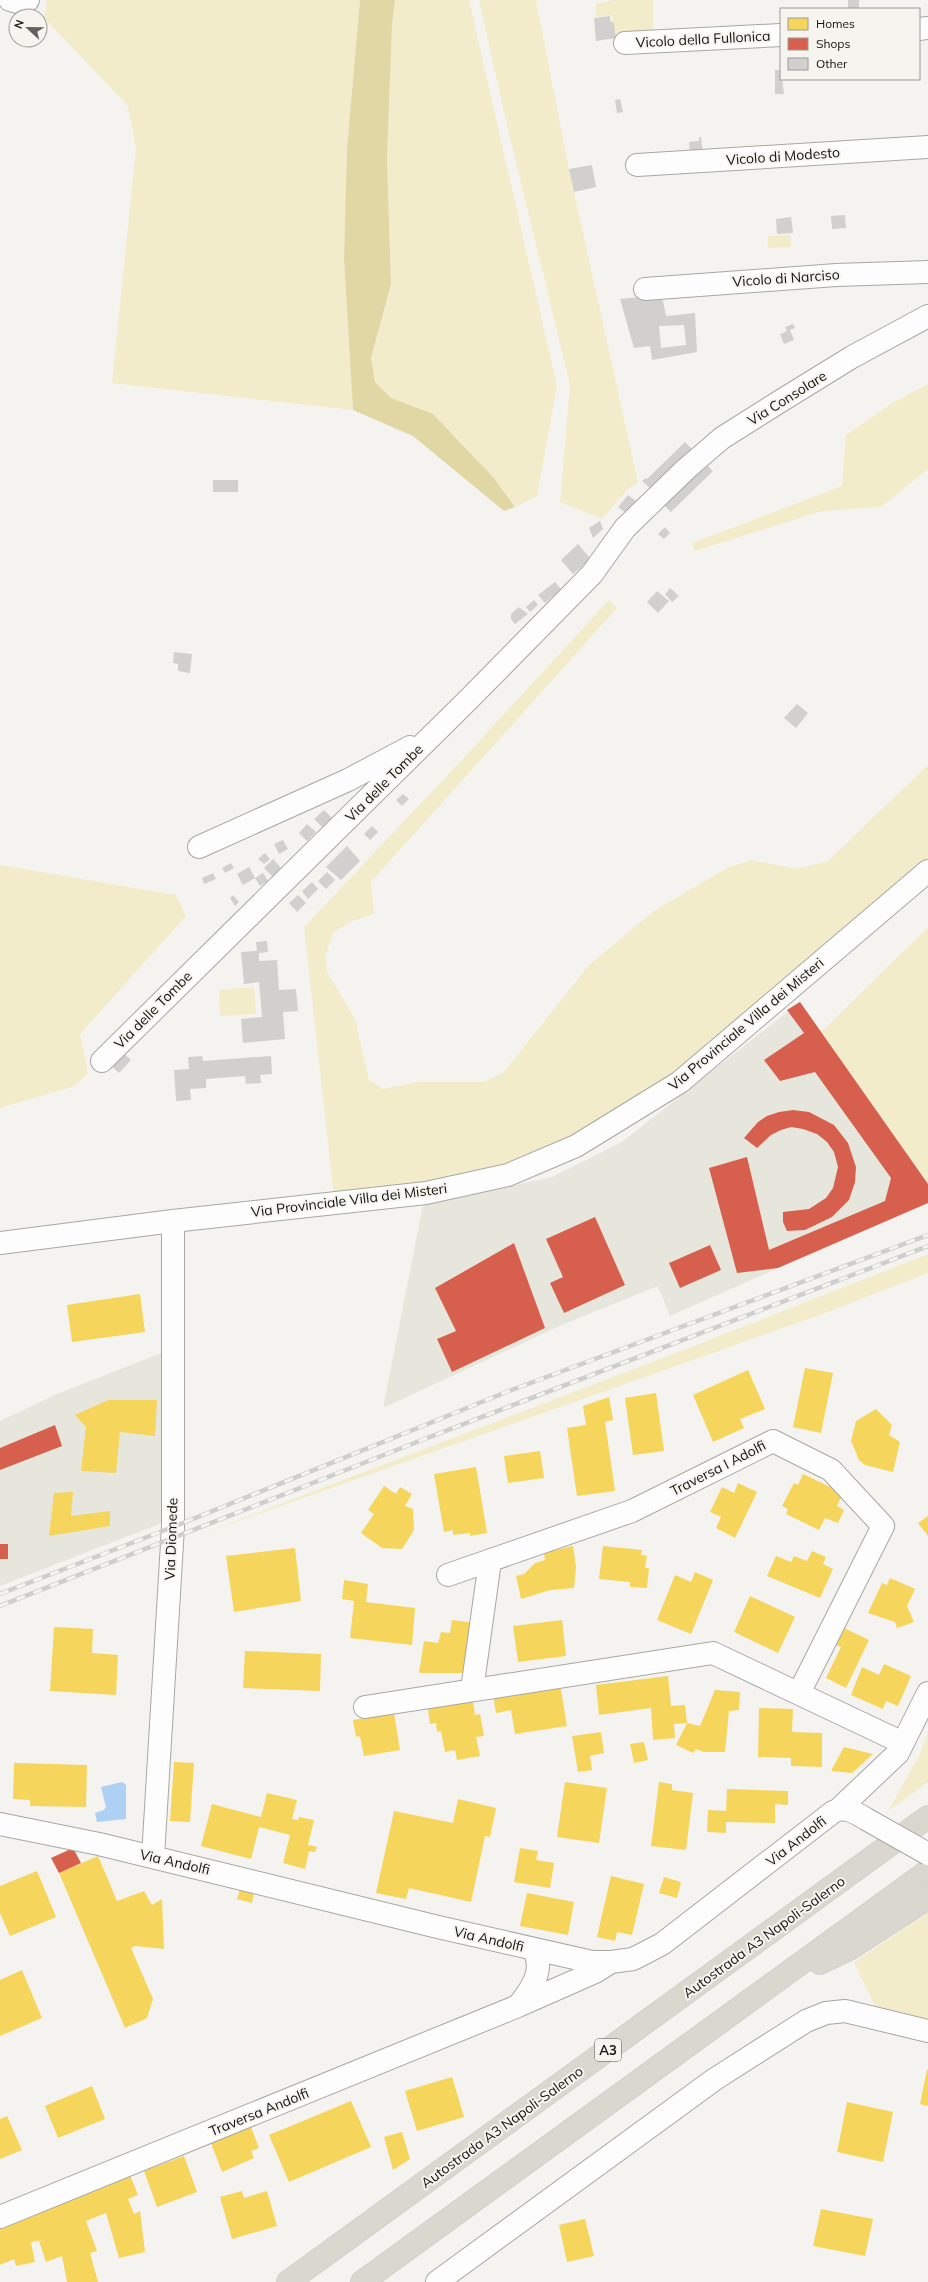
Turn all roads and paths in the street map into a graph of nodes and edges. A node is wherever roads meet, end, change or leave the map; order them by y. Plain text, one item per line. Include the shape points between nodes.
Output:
1 (10, 0) edge
2 (28, 0) edge
3 (780, 35) edge
4 (625, 43) dead end
5 (928, 147) edge
6 (637, 165) dead end
7 (928, 272) edge
8 (645, 289) dead end
9 (928, 316) edge
10 (658, 497) joint
11 (430, 736) junction
12 (199, 847) dead end
13 (928, 871) edge
14 (102, 1060) dead end
15 (173, 1221) junction
16 (0, 1243) edge
17 (490, 1561) junction
18 (448, 1576) dead end
19 (472, 1690) junction
20 (798, 1693) junction
21 (928, 1693) edge
22 (365, 1707) dead end
23 (904, 1743) junction
24 (840, 1808) junction
25 (928, 1817) edge
26 (0, 1824) edge
27 (928, 1854) edge
28 (153, 1857) junction
29 (928, 1871) edge
30 (928, 1898) edge
31 (533, 1949) junction
32 (611, 1962) junction
33 (763, 1991) junction
34 (518, 2006) junction
35 (928, 2031) edge
36 (0, 2217) edge
37 (289, 2281) edge
38 (362, 2282) edge
39 (437, 2282) edge

1 - 2 street via 21,3
3 - 4 street, Vicolo della Fullonica
5 - 6 street, Vicolo di Modesto
7 - 8 street, Vicolo di Narciso via 836,275
9 - 10 street, Via Consolare via 852,358 722,438
10 - 11 street, Via delle Tombe via 625,528 592,574
11 - 12 street via 348,780
11 - 14 street, Via delle Tombe
13 - 15 street, Via Provinciale Villa dei Misteri via 680,1082 576,1146 508,1175 426,1193
15 - 16 street, Via Provinciale Villa dei Misteri
15 - 28 street, Via Diomede via 173,1527
17 - 18 street, Traversa I Adolfi
17 - 19 street
17 - 20 street, Traversa I Adolfi via 632,1511 773,1441 831,1470 883,1526
19 - 20 street via 713,1653
19 - 22 street
20 - 23 street
21 - 23 street
23 - 24 street via 891,1761
24 - 27 street, Via Andolfi, bridge via 854,1812
24 - 32 street, Via Andolfi via 662,1944 633,1958
25 - 37 highway, Autostrada A3 Napoli-Salerno / A3
26 - 28 street, Via Andolfi
28 - 31 street, Via Andolfi
29 - 33 highway
30 - 33 highway via 851,1948
31 - 32 street, Via Andolfi via 588,1961
31 - 34 street via 537,1956 538,1969 531,1988
32 - 34 street, Traversa Andolfi via 595,1972
33 - 38 highway
34 - 36 street, Traversa Andolfi
35 - 39 street via 845,2011 826,2013 806,2021 716,2079

